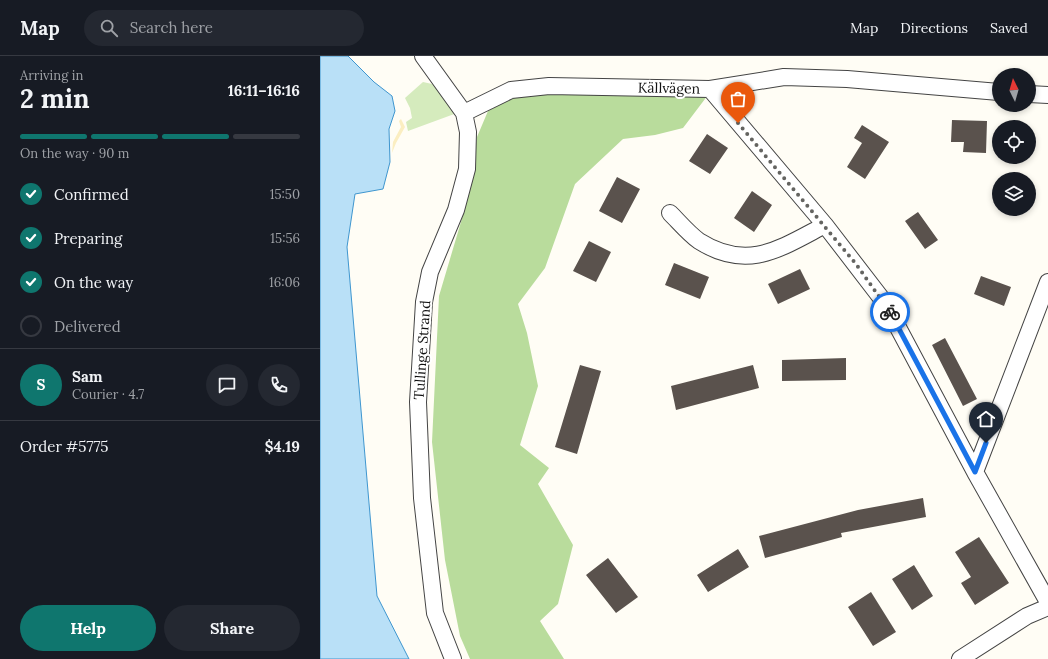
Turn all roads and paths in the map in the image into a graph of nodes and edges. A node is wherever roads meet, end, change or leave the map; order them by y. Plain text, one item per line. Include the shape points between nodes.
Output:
1 (424, 56) edge
2 (710, 89) junction
3 (992, 91) edge
4 (1036, 94) edge
5 (1048, 95) edge
6 (464, 113) junction
7 (670, 213) dead end
8 (825, 225) junction
9 (1048, 282) edge
10 (975, 472) junction
11 (1048, 602) edge
12 (1048, 607) edge
13 (453, 659) edge
14 (960, 659) edge

1 - 6 street, Tullinge Strand
2 - 3 street, Källvägen via 784,77
2 - 6 street, Källvägen via 549,86 511,90
2 - 8 street
4 - 5 street
6 - 13 street, Tullinge Strand via 468,132 467,169 456,210 430,272 424,302 418,402 422,498 435,613
7 - 8 street via 699,240 719,251 736,256 754,257 782,247
8 - 10 street via 885,303
9 - 10 street
10 - 11 street
12 - 14 street via 1027,616

